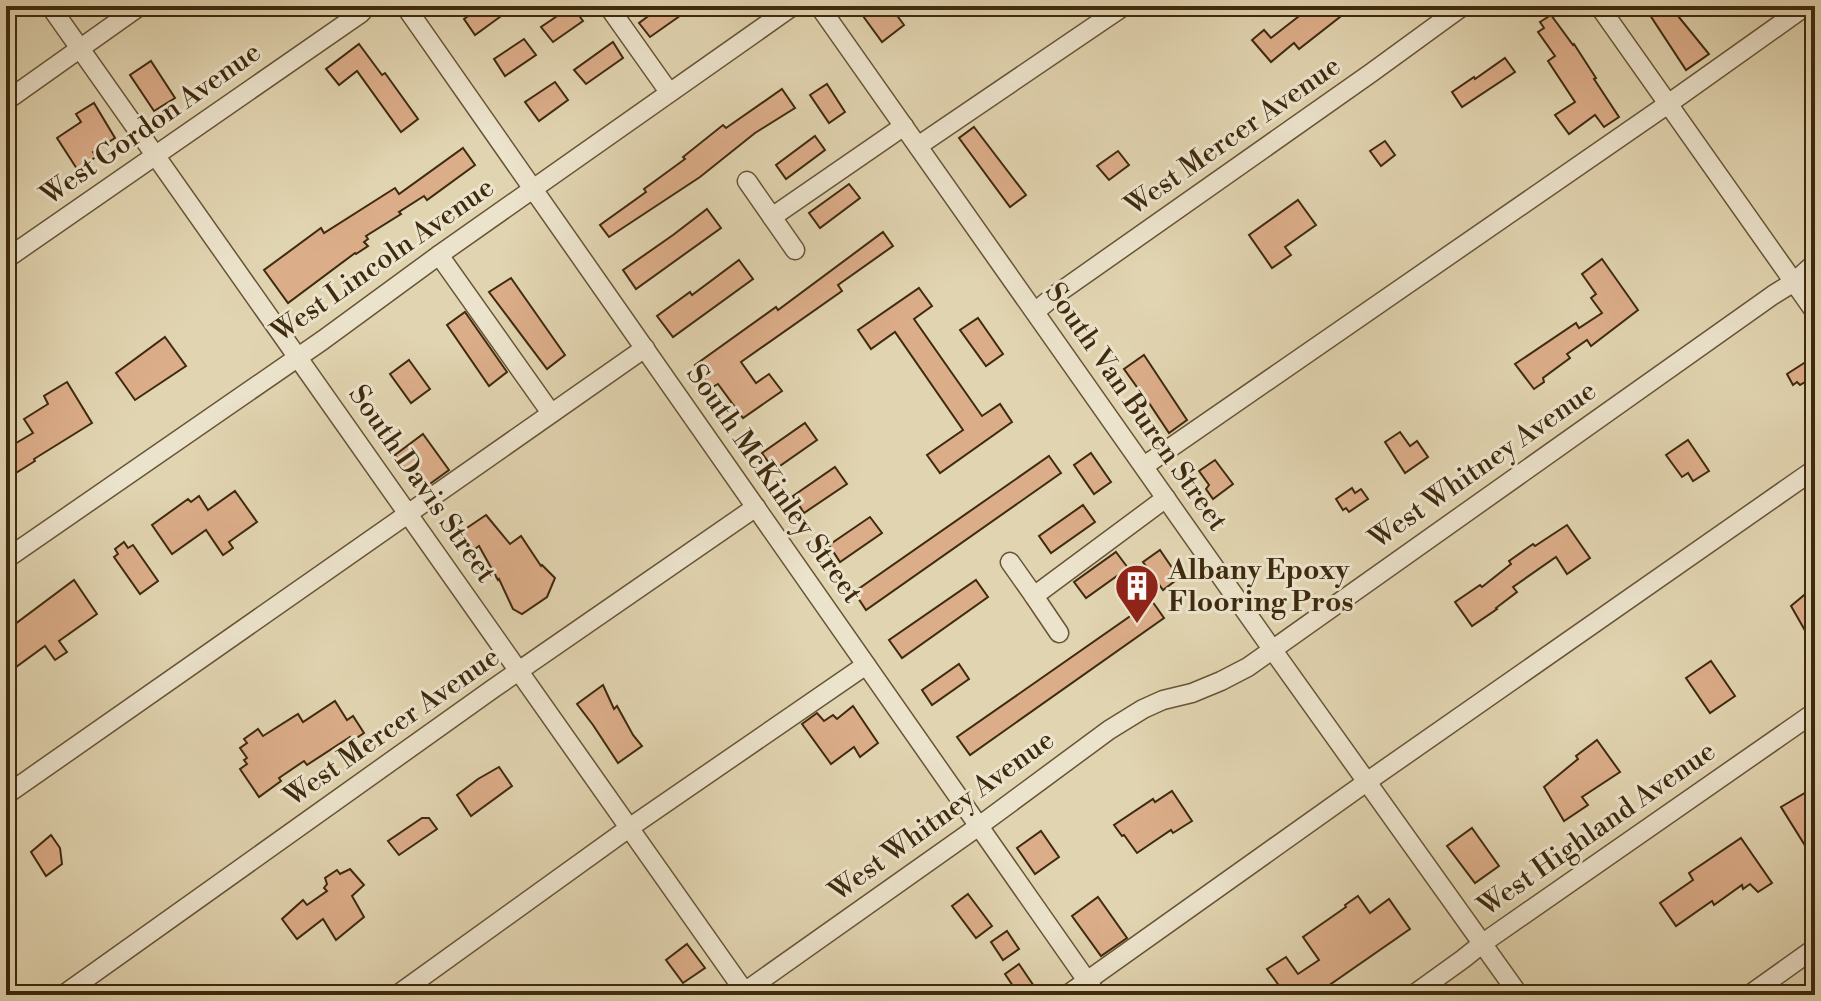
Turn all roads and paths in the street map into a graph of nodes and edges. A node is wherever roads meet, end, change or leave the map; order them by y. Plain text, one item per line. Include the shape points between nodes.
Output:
1 (50, 6) edge
2 (140, 6) edge
3 (367, 6) edge
4 (405, 6) edge
5 (608, 6) edge
6 (793, 6) edge
7 (819, 6) edge
8 (1124, 6) edge
9 (1463, 6) edge
10 (1599, 6) edge
11 (1806, 6) edge
12 (80, 48) junction
13 (669, 92) junction
14 (6, 101) edge
15 (1668, 104) junction
16 (904, 126) junction
17 (918, 146) junction
18 (156, 154) junction
19 (747, 181) dead end
20 (534, 188) junction
21 (772, 217) junction
22 (795, 250) dead end
23 (439, 255) junction
24 (6, 259) edge
25 (1815, 263) edge
26 (1794, 282) junction
27 (1035, 312) junction
28 (1815, 312) edge
29 (645, 348) junction
30 (296, 357) junction
31 (551, 413) junction
32 (1144, 466) junction
33 (1815, 469) edge
34 (1166, 498) junction
35 (756, 507) junction
36 (408, 513) junction
37 (6, 559) edge
38 (1010, 562) dead end
39 (1034, 596) junction
40 (1059, 633) dead end
41 (1272, 649) junction
42 (866, 665) junction
43 (519, 672) junction
44 (1815, 712) edge
45 (1368, 781) junction
46 (6, 795) edge
47 (979, 826) junction
48 (629, 828) junction
49 (1483, 943) junction
50 (1809, 952) edge
51 (1815, 973) edge
52 (1092, 988) edge
53 (744, 994) edge
54 (63, 995) edge
55 (397, 995) edge
56 (1067, 995) edge
57 (1413, 995) edge
58 (1519, 995) edge
59 (1750, 995) edge

1 - 12 street, South Davis Street
2 - 12 street
3 - 18 street, West Gordon Avenue
4 - 20 street, South McKinley Street
5 - 13 street
6 - 13 street, West Lincoln Avenue
7 - 16 street, South Van Buren Street
8 - 17 street
9 - 27 street, West Mercer Avenue
10 - 15 street
11 - 15 street
12 - 14 street
12 - 18 street, South Davis Street
13 - 20 street, West Lincoln Avenue
15 - 26 street
15 - 32 street
16 - 17 street, South Van Buren Street
16 - 21 street
17 - 27 street, South Van Buren Street
18 - 24 street, West Gordon Avenue
18 - 30 street, South Davis Street
19 - 21 street
20 - 23 street, West Lincoln Avenue
20 - 29 street, South McKinley Street
21 - 22 street
23 - 30 street, West Lincoln Avenue
23 - 31 street
25 - 26 street, West Whitney Avenue
26 - 28 street
26 - 41 street, West Whitney Avenue
27 - 32 street, South Van Buren Street
29 - 31 street
29 - 35 street, South McKinley Street
30 - 36 street, South Davis Street
30 - 37 street, West Lincoln Avenue
31 - 36 street
32 - 34 street, South Van Buren Street
33 - 45 street
34 - 39 street
34 - 41 street, South Van Buren Street
35 - 42 street, South McKinley Street
35 - 43 street, West Mercer Avenue
36 - 43 street, South Davis Street
36 - 46 street
38 - 39 street
39 - 40 street
41 - 45 street, South Van Buren Street
41 - 47 street, West Whitney Avenue via 1221,681 1143,709
42 - 47 street, South McKinley Street
42 - 48 street
43 - 48 street, South Davis Street
43 - 54 street, West Mercer Avenue
44 - 49 street, West Highland Avenue
45 - 49 street, South Van Buren Street
45 - 52 street
47 - 52 street, South McKinley Street
47 - 53 street, West Whitney Avenue
48 - 53 street, South Davis Street
48 - 55 street
49 - 57 street, West Highland Avenue
49 - 58 street, South Van Buren Street
50 - 51 street
50 - 59 street
52 - 56 street

